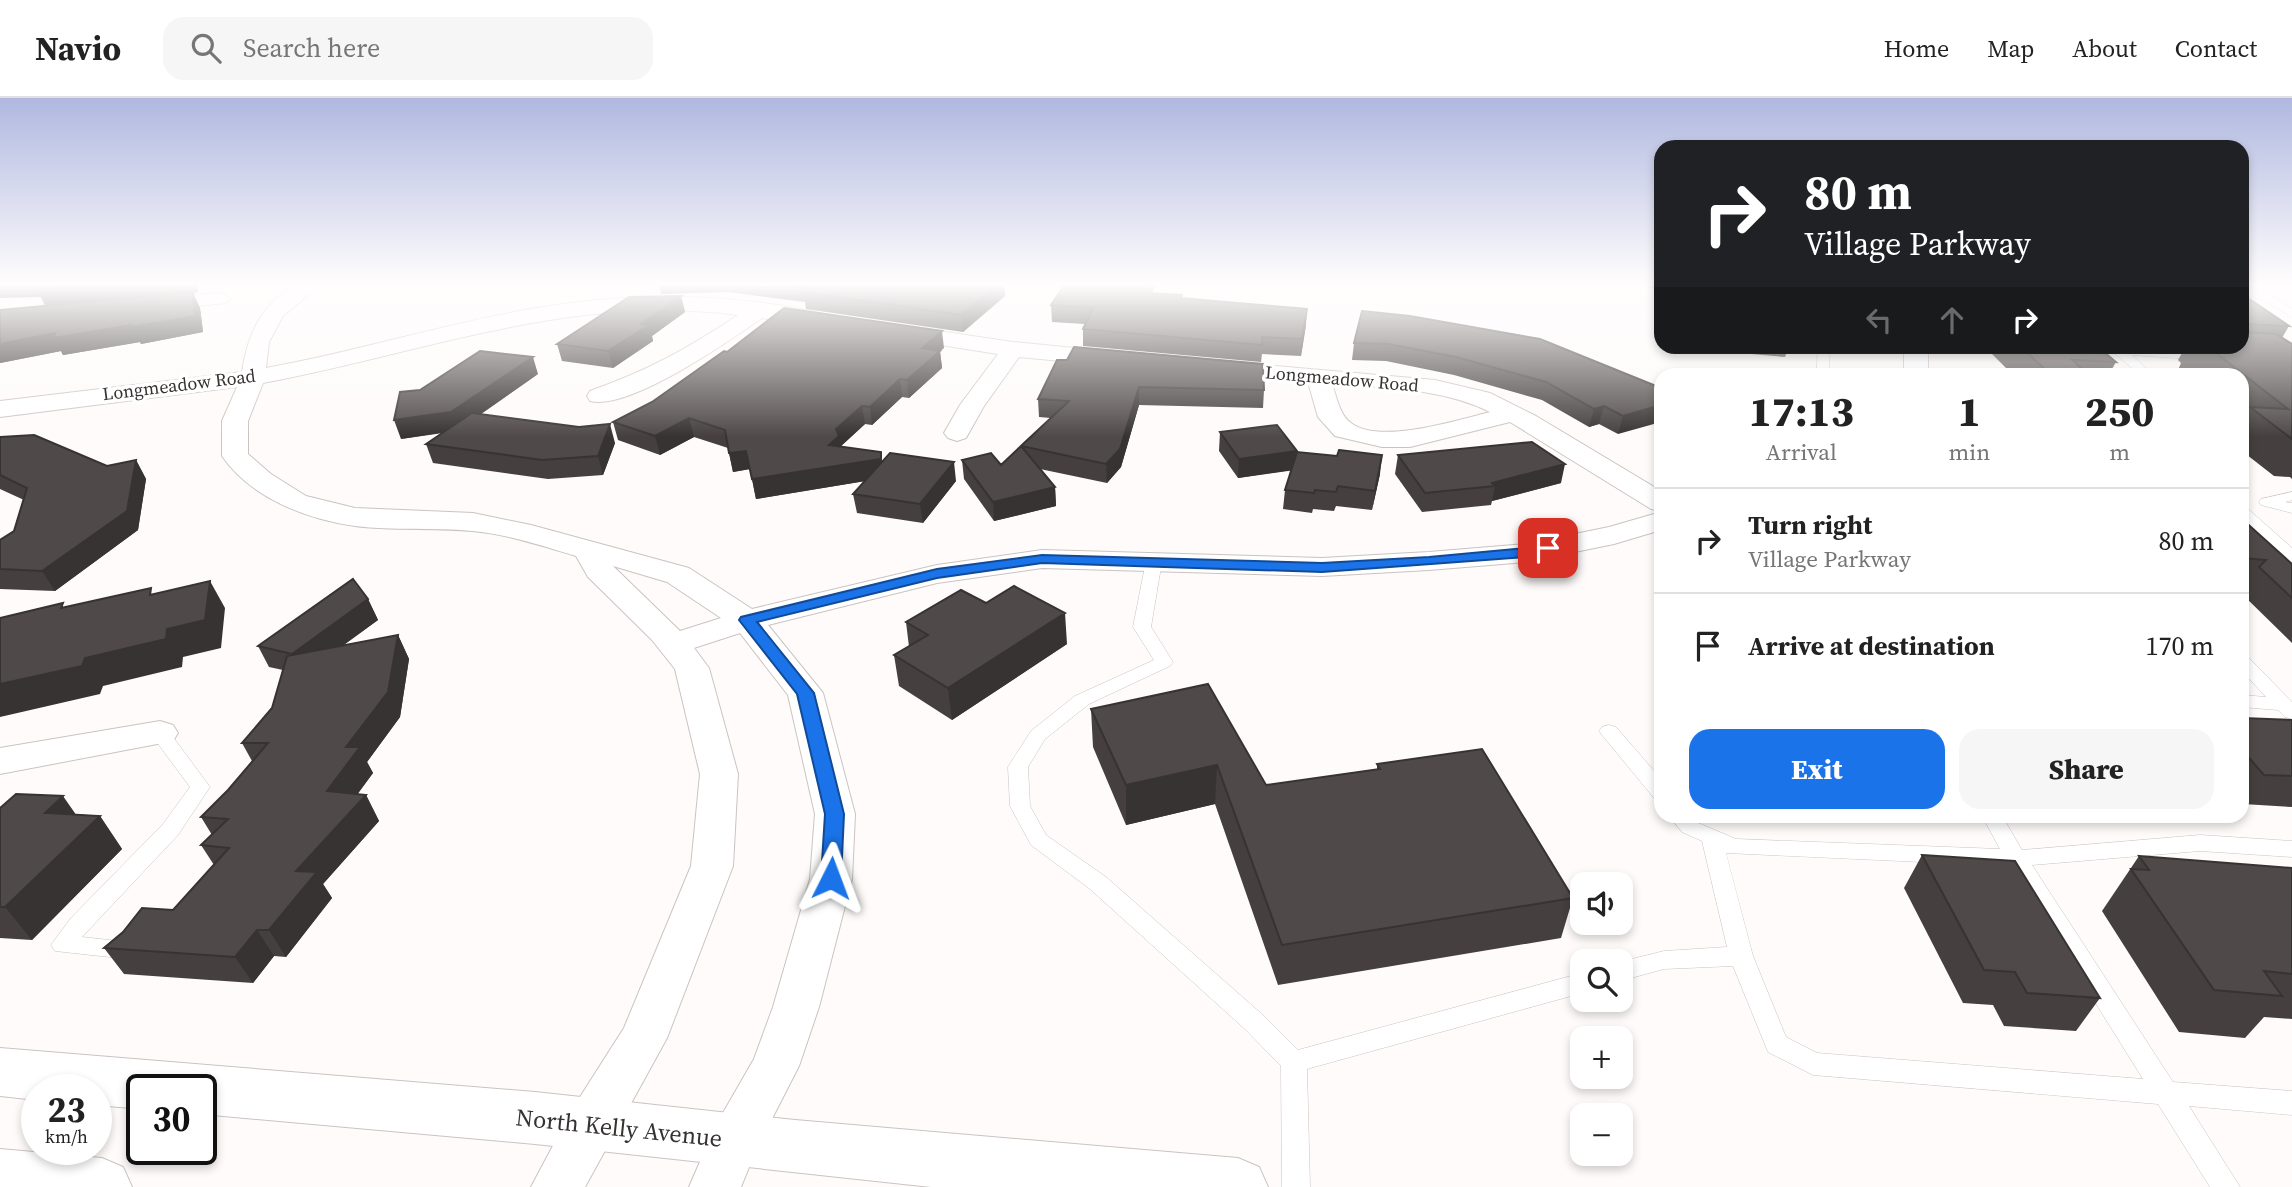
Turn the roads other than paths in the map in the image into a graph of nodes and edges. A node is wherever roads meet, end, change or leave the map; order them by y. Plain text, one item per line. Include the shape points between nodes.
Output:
1 (262, 335) edge
2 (449, 335) edge
3 (724, 335) edge
4 (917, 335) edge
5 (1013, 349) junction
6 (2123, 354) edge
7 (2180, 354) edge
8 (2217, 357) edge
9 (1135, 361) edge
10 (1190, 366) edge
11 (2139, 368) edge
12 (1318, 377) junction
13 (253, 378) junction
14 (598, 396) dead end
15 (0, 409) edge
16 (1514, 414) junction
17 (957, 433) dead end
18 (2292, 496) edge
19 (1654, 499) edge
20 (2249, 501) edge
21 (2266, 502) junction
22 (2292, 508) edge
23 (2249, 518) edge
24 (1654, 523) edge
25 (588, 551) junction
26 (2292, 558) edge
27 (1154, 561) junction
28 (747, 620) junction
29 (672, 644) junction
30 (2249, 668) edge
31 (2249, 702) edge
32 (2288, 708) edge
33 (1609, 731) dead end
34 (160, 733) joint
35 (0, 761) edge
36 (1654, 785) edge
37 (1685, 823) edge
38 (1996, 823) edge
39 (1711, 837) junction
40 (2292, 849) edge
41 (2016, 859) junction
42 (132, 950) edge
43 (1741, 956) junction
44 (1633, 968) edge
45 (1570, 986) edge
46 (1294, 1062) junction
47 (0, 1072) edge
48 (2164, 1092) junction
49 (2292, 1103) edge
50 (591, 1124) junction
51 (724, 1164) edge
52 (0, 1177) edge
53 (102, 1187) edge
54 (557, 1187) edge
55 (1238, 1187) edge
56 (1296, 1187) edge
57 (2226, 1187) edge

1 - 13 street
2 - 13 street, Longmeadow Road
3 - 14 street via 690,358
4 - 5 street
5 - 9 street
5 - 17 street
6 - 11 lane
7 - 8 lane
10 - 12 street, Longmeadow Road
12 - 16 street, Longmeadow Road via 1435,387 1481,398
12 - 16 street via 1331,417 1344,431 1382,439 1410,439
13 - 15 street, Longmeadow Road
13 - 25 street via 235,421 235,456 261,480 296,502 355,517 473,522
16 - 19 street, Longmeadow Road
18 - 21 lane
20 - 21 lane
21 - 22 lane
23 - 26 lane
24 - 27 street via 1526,553 1429,561 1322,567
25 - 28 street via 678,575
25 - 29 street via 598,570
27 - 28 street via 1042,559 937,574
27 - 46 lane via 1142,628 1164,662 1082,700 1038,734 1018,766 1020,806 1038,840 1098,883
28 - 29 street
28 - 51 street via 805,693 835,814 831,878 796,1007 775,1066
29 - 50 street via 692,668 719,774 712,866 643,1038
30 - 32 lane
31 - 32 lane
33 - 36 lane
34 - 35 street
34 - 42 lane via 200,787 186,814 80,921 63,945
37 - 39 lane
38 - 41 lane
39 - 41 lane via 1733,847
39 - 43 lane
40 - 41 lane via 2200,843
41 - 48 lane
43 - 44 lane via 1664,960
43 - 48 lane via 1777,1044 1813,1064
45 - 46 lane
46 - 56 lane
47 - 50 street, North Kelly Avenue
48 - 49 lane
48 - 57 lane
50 - 51 street, North Kelly Avenue
50 - 54 street
51 - 55 street, North Kelly Avenue
52 - 53 street

